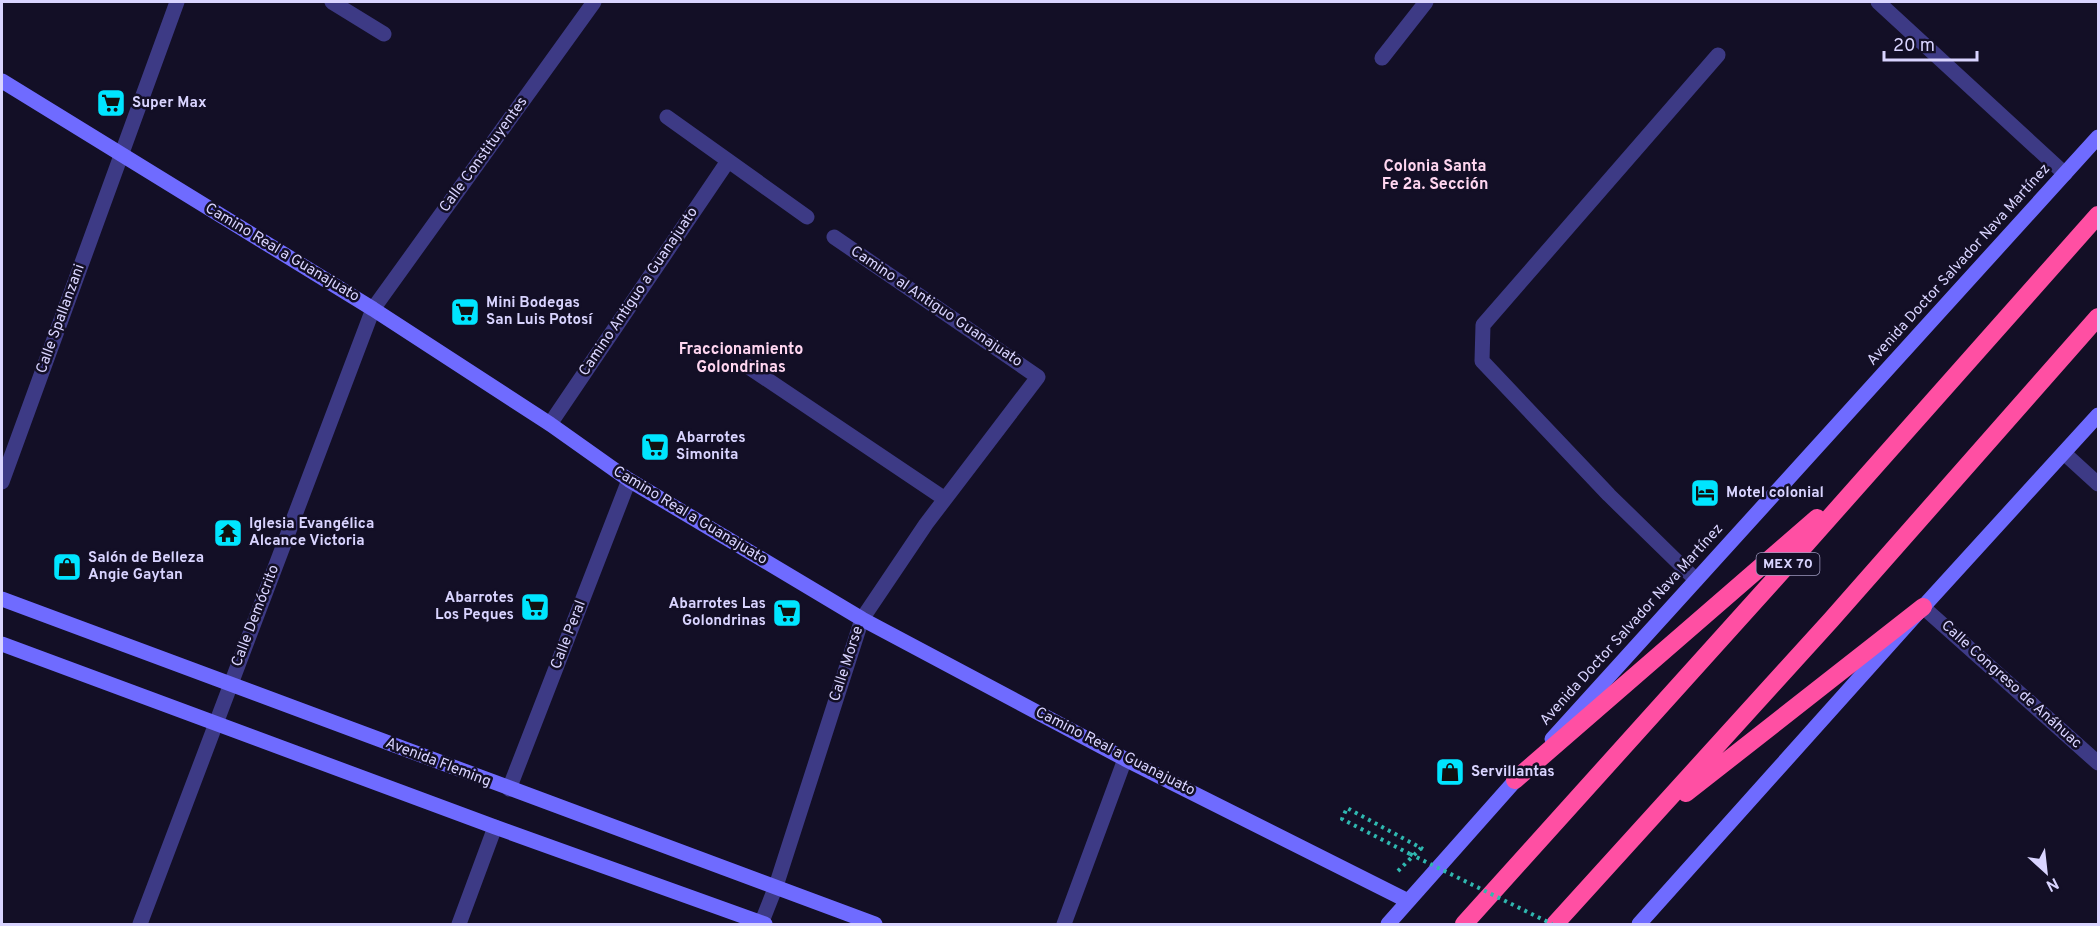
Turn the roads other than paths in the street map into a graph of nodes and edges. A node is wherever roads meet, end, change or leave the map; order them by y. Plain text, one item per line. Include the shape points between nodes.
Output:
1 (177, 2) edge
2 (332, 2) edge
3 (594, 2) edge
4 (1426, 2) edge
5 (1878, 2) edge
6 (384, 34) dead end
7 (1718, 55) dead end
8 (1382, 58) dead end
9 (2, 81) edge
10 (667, 117) dead end
11 (2098, 137) edge
12 (121, 155) junction
13 (728, 161) junction
14 (2065, 174) junction
15 (2098, 215) edge
16 (807, 217) dead end
17 (834, 237) dead end
18 (374, 309) junction
19 (2098, 316) edge
20 (747, 366) dead end
21 (1038, 377) joint
22 (2098, 414) edge
23 (550, 424) junction
24 (2064, 453) junction
25 (1872, 470) junction
26 (629, 480) junction
27 (2, 482) edge
28 (2098, 484) edge
29 (945, 498) junction
30 (1696, 580) junction
31 (2, 599) edge
32 (1923, 607) junction
33 (862, 619) junction
34 (2, 644) edge
35 (230, 685) junction
36 (217, 723) junction
37 (1125, 759) junction
38 (2098, 763) edge
39 (1515, 780) junction
40 (509, 789) junction
41 (1646, 824) junction
42 (495, 827) junction
43 (776, 886) junction
44 (1408, 901) junction
45 (140, 924) edge
46 (459, 924) edge
47 (762, 924) edge
48 (875, 924) edge
49 (1064, 924) edge
50 (1388, 924) edge
51 (1464, 924) edge
52 (1553, 924) edge
53 (1639, 924) edge

1 - 12 street, Calle Spallanzani
2 - 6 street
3 - 18 street, Calle Constituyentes
4 - 8 street
5 - 14 street
7 - 30 street via 1483,325 1482,361
9 - 12 street, Camino Real a Guanajuato
10 - 13 street
11 - 14 street, Avenida Doctor Salvador Nava Martínez
12 - 18 street, Camino Real a Guanajuato
12 - 27 street, Calle Spallanzani
13 - 16 street
13 - 23 street, Camino Antiguo a Guanajuato
14 - 30 street, Avenida Doctor Salvador Nava Martínez
15 - 25 highway, MEX 70
17 - 21 street, Camino al Antiguo Guanajuato
18 - 23 street, Camino Real a Guanajuato
18 - 35 street, Calle Demócrito
19 - 41 highway
20 - 29 street
21 - 29 street, Calle Morse
22 - 24 street
23 - 26 street, Camino Real a Guanajuato
24 - 28 street
24 - 32 street
25 - 39 highway
25 - 51 highway, MEX 70
26 - 33 street, Camino Real a Guanajuato
26 - 40 street, Calle Peral
29 - 33 street, Calle Morse
30 - 39 street, Avenida Doctor Salvador Nava Martínez
31 - 35 street, Avenida Fleming
32 - 38 street, Calle Congreso de Anáhuac
32 - 41 highway
32 - 53 street
33 - 37 street, Camino Real a Guanajuato
33 - 43 street, Calle Morse
34 - 36 street
35 - 36 street, Calle Demócrito
35 - 40 street, Avenida Fleming
36 - 42 street
36 - 45 street, Calle Demócrito
37 - 44 street, Camino Real a Guanajuato
37 - 49 street
39 - 44 street, Avenida Doctor Salvador Nava Martínez
40 - 43 street, Avenida Fleming
41 - 52 highway
42 - 46 street
42 - 47 street
43 - 47 street, Calle Morse
43 - 48 street, Avenida Fleming
44 - 50 street, Avenida Doctor Salvador Nava Martínez

